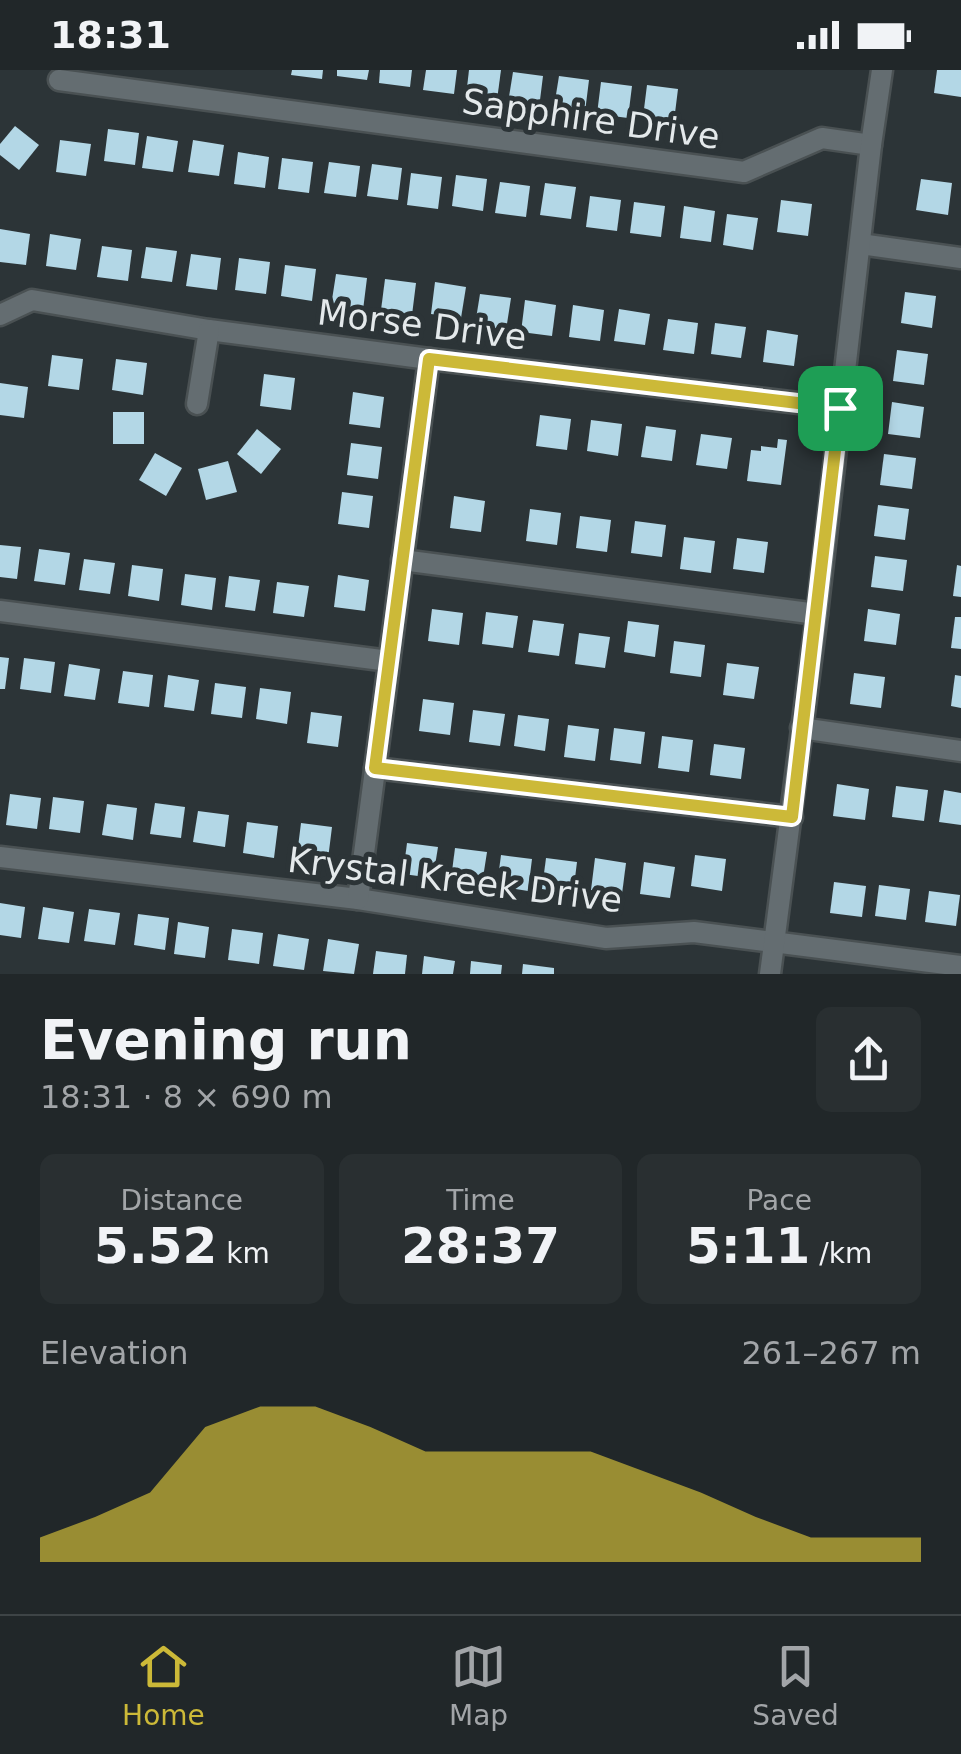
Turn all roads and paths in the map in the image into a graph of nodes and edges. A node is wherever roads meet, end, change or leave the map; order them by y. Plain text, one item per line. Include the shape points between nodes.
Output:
1 (882, 70) edge
2 (59, 80) dead end
3 (871, 145) junction
4 (860, 244) junction
5 (961, 258) edge
6 (0, 315) edge
7 (209, 330) junction
8 (429, 359) junction
9 (197, 404) dead end
10 (840, 408) junction
11 (402, 560) junction
12 (0, 612) edge
13 (818, 614) junction
14 (389, 661) junction
15 (802, 728) junction
16 (961, 751) edge
17 (375, 768) junction
18 (792, 817) junction
19 (0, 857) edge
20 (358, 899) junction
21 (774, 940) junction
22 (961, 966) edge
23 (770, 974) edge

1 - 3 street
2 - 3 street, Sapphire Drive via 744,172 822,138
3 - 4 street
4 - 5 street
4 - 10 street
6 - 7 street, Morse Drive via 32,300
7 - 8 street, Morse Drive
7 - 9 street
8 - 10 street, Morse Drive
8 - 11 street
10 - 13 street
11 - 13 street
11 - 14 street
12 - 14 street
13 - 15 street
14 - 17 street
15 - 16 street
15 - 18 street
17 - 18 street
17 - 20 street
18 - 21 street
19 - 20 street, Krystal Kreek Drive
20 - 21 street, Krystal Kreek Drive via 606,938 694,932
21 - 22 street, Krystal Kreek Drive
21 - 23 street

